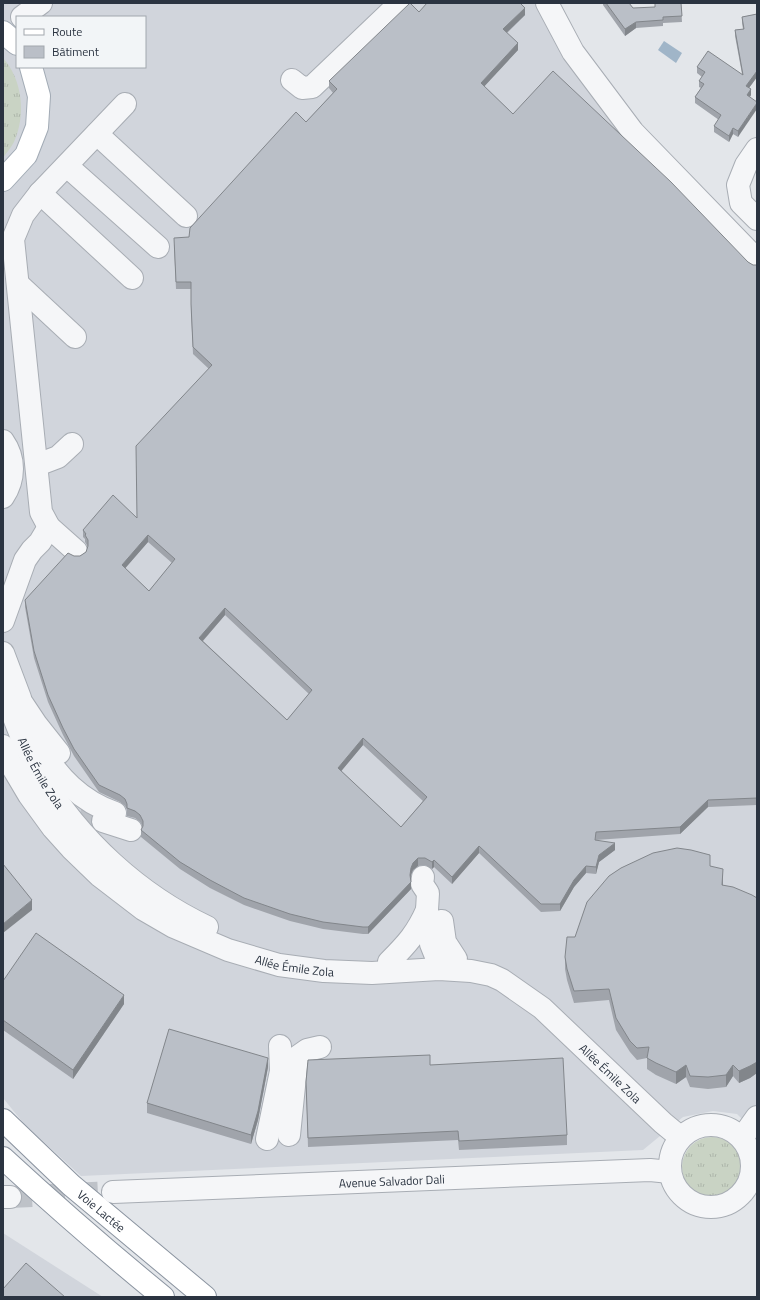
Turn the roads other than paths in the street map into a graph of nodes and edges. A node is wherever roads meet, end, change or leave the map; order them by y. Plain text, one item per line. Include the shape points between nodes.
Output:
1 (41, 3) edge
2 (50, 3) edge
3 (400, 3) edge
4 (547, 3) edge
5 (23, 16) edge
6 (43, 16) edge
7 (16, 19) edge
8 (3, 24) edge
9 (3, 32) edge
10 (16, 43) edge
11 (31, 68) edge
12 (292, 80) dead end
13 (125, 104) dead end
14 (97, 134) junction
15 (757, 149) edge
16 (67, 166) junction
17 (3, 180) edge
18 (40, 193) junction
19 (186, 216) dead end
20 (757, 219) edge
21 (158, 247) dead end
22 (757, 260) edge
23 (132, 278) dead end
24 (18, 284) junction
25 (75, 338) dead end
26 (3, 441) edge
27 (72, 444) dead end
28 (37, 465) junction
29 (3, 496) edge
30 (49, 527) junction
31 (76, 552) dead end
32 (3, 621) edge
33 (3, 653) edge
34 (3, 684) edge
35 (22, 703) junction
36 (3, 717) edge
37 (9, 749) edge
38 (41, 776) junction
39 (96, 789) edge
40 (131, 830) dead end
41 (68, 851) junction
42 (116, 866) junction
43 (427, 910) junction
44 (181, 923) junction
45 (283, 960) junction
46 (389, 962) junction
47 (444, 962) junction
48 (280, 1046) dead end
49 (320, 1047) dead end
50 (757, 1117) edge
51 (3, 1120) edge
52 (289, 1135) dead end
53 (680, 1137) junction
54 (742, 1138) junction
55 (267, 1139) dead end
56 (3, 1158) edge
57 (670, 1172) junction
58 (113, 1192) tunnel mouth
59 (750, 1198) edge
60 (163, 1297) edge
61 (205, 1297) edge

1 - 5 street
2 - 6 street
3 - 12 street via 312,87 302,88
4 - 22 street via 573,52 633,132
7 - 8 street
9 - 10 main road
11 - 17 main road via 39,96 37,127 26,156
13 - 14 street
14 - 16 street
14 - 19 street
15 - 20 street via 746,165 738,185 741,203
16 - 18 street
16 - 21 street
18 - 23 street
18 - 24 street via 23,215 13,238
24 - 25 street
24 - 28 street
26 - 29 street via 11,456 12,477
27 - 28 street via 58,457
28 - 30 street via 41,512
30 - 31 street
30 - 32 street via 25,560
33 - 35 street
34 - 38 street, Allée Émile Zola via 20,732
35 - 39 street via 49,742 86,782
35 - 40 street via 35,739 50,764 71,788
36 - 37 street, Allée Émile Zola
37 - 38 street via 16,762
37 - 41 street, Allée Émile Zola via 29,795
38 - 42 street, Allée Émile Zola via 68,816
41 - 42 street, Allée Émile Zola via 79,842
41 - 44 street, Allée Émile Zola via 143,909
42 - 44 street, Allée Émile Zola
43 - 46 street via 411,939
43 - 47 street via 431,944
43 - 47 street via 428,893 422,884 423,877 436,889 441,907 445,942
44 - 45 street, Allée Émile Zola via 228,950
45 - 46 street, Allée Émile Zola
45 - 47 street, Allée Émile Zola via 324,971 364,973
46 - 47 street, Allée Émile Zola
47 - 53 street, Allée Émile Zola via 502,980 542,1008
48 - 55 street via 281,1070
49 - 52 street via 307,1050 297,1057
50 - 54 street
51 - 61 main road, Voie Lactée via 70,1185
53 - 54 street via 689,1130 711,1124 733,1130
53 - 57 street via 669,1160
54 - 59 street via 750,1150 753,1165
56 - 60 main road via 53,1205
57 - 58 street, Avenue Salvador Dali via 650,1170
57 - 59 street via 673,1184 680,1194 700,1206 712,1208 734,1200

